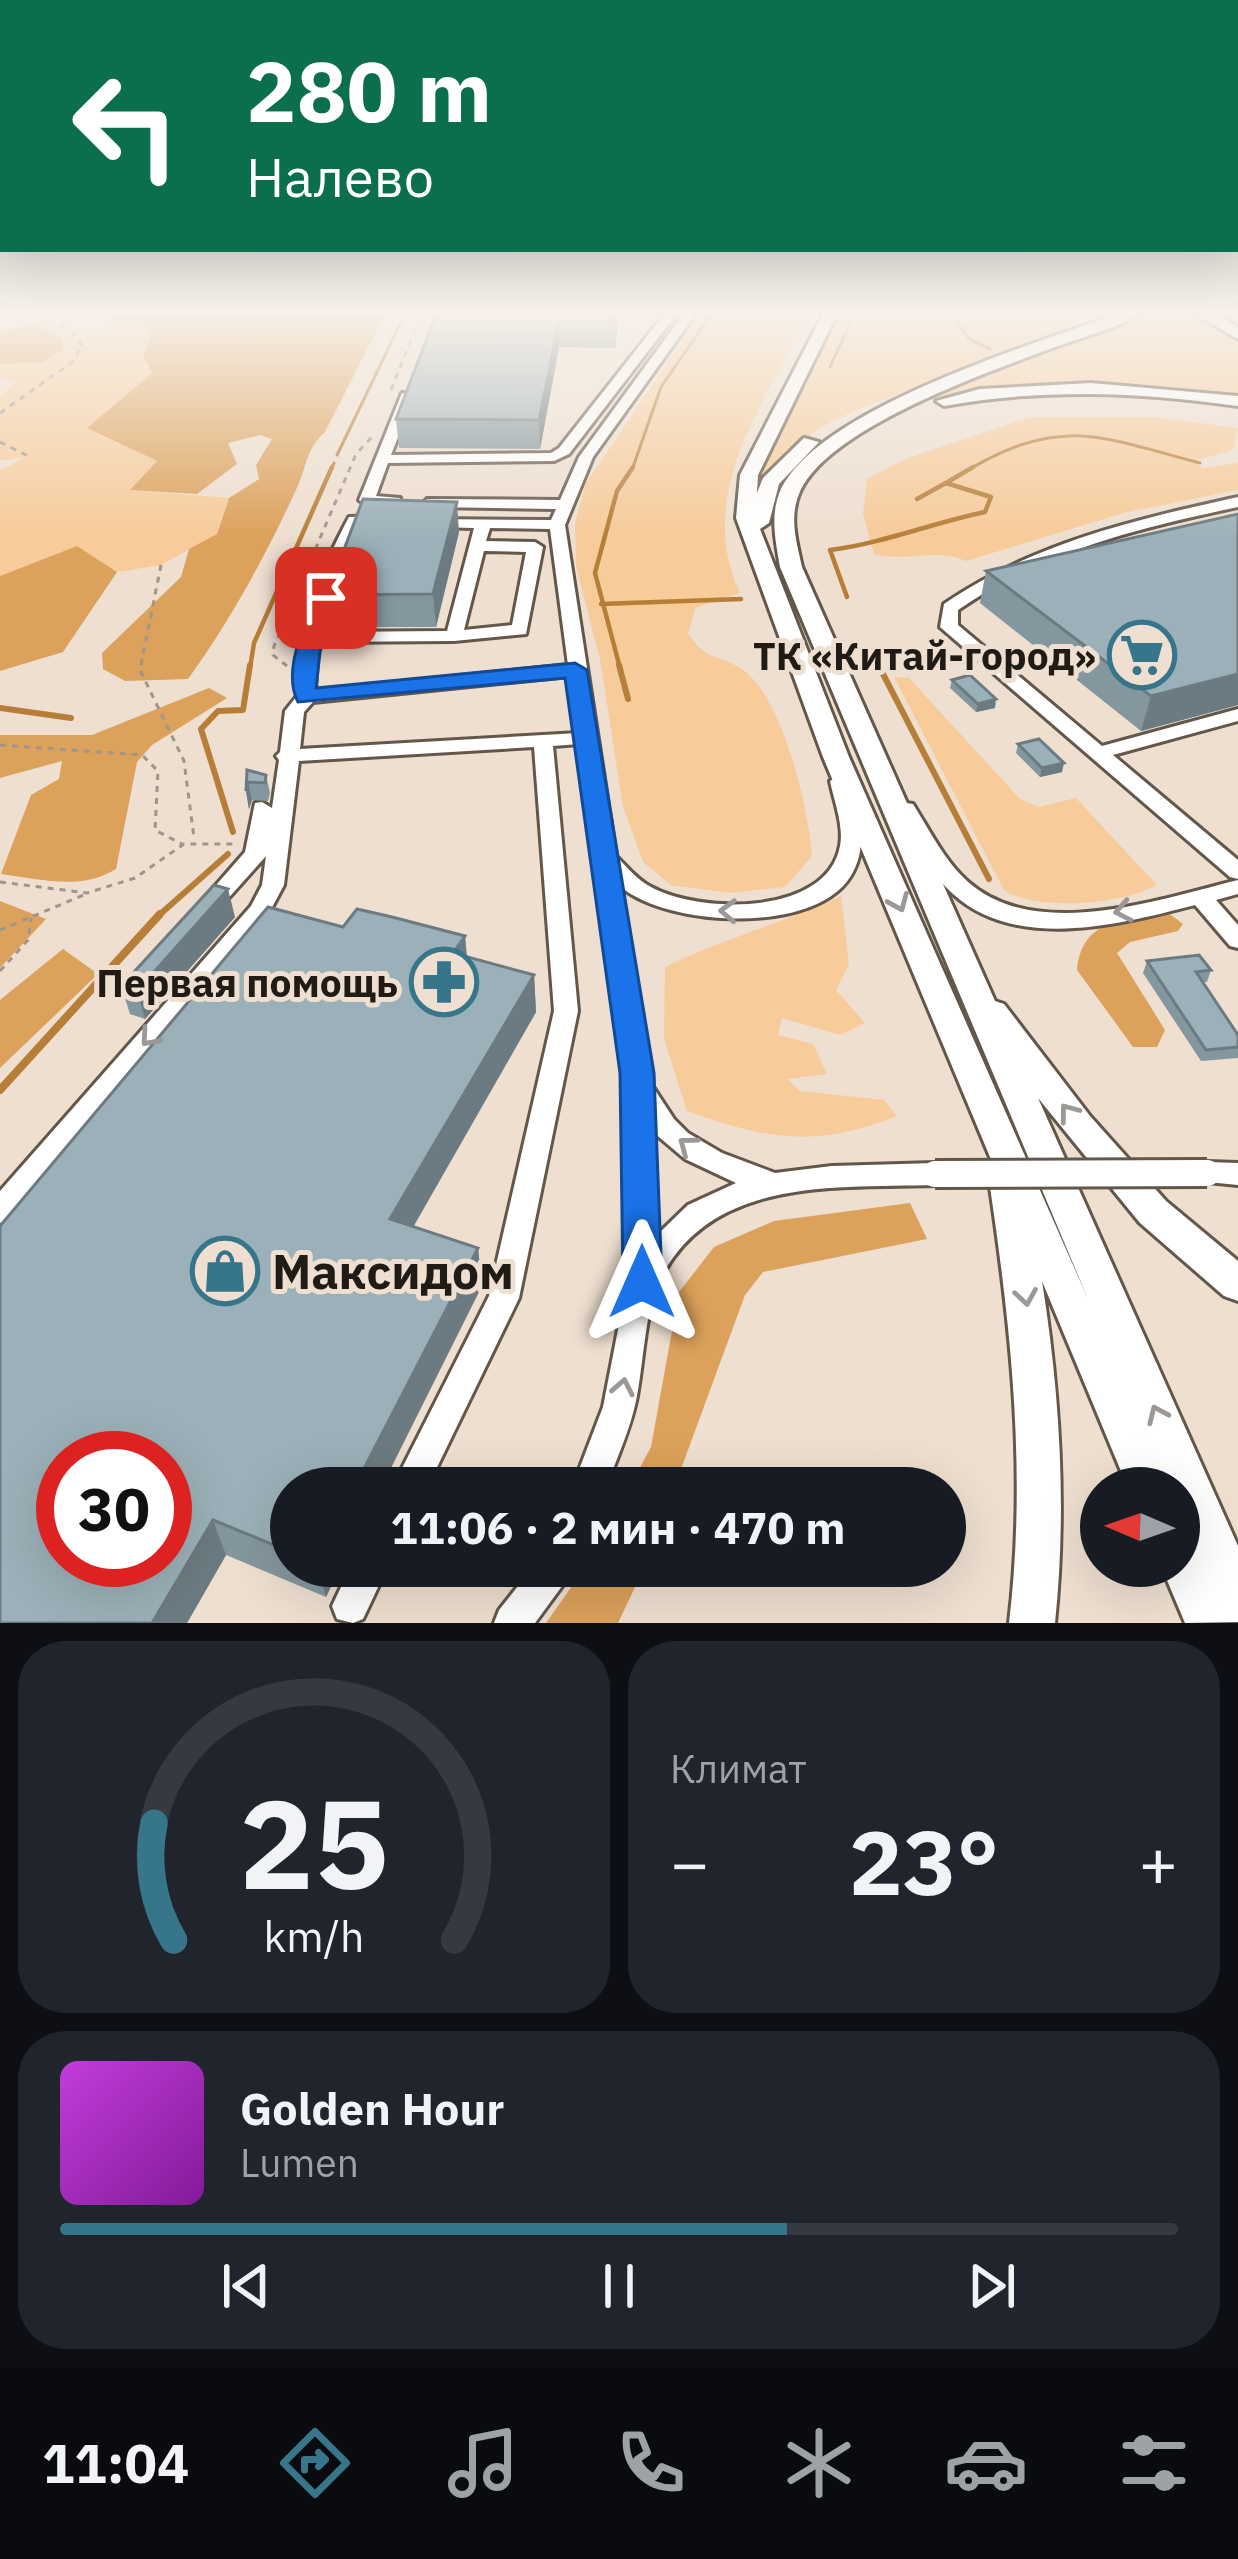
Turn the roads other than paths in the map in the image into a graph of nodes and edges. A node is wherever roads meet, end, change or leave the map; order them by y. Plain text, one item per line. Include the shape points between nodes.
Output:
1 (411, 388) edge
2 (614, 388) edge
3 (636, 388) edge
4 (793, 388) edge
5 (934, 388) edge
6 (951, 388) edge
7 (1238, 401) edge
8 (865, 423) junction
9 (382, 459) junction
10 (1238, 502) edge
11 (563, 505) junction
12 (397, 521) edge
13 (418, 522) edge
14 (483, 523) junction
15 (514, 524) junction
16 (557, 525) junction
17 (756, 545) junction
18 (477, 546) junction
19 (508, 546) junction
20 (454, 636) junction
21 (311, 638) junction
22 (575, 670) junction
23 (307, 697) junction
24 (1238, 715) edge
25 (587, 738) junction
26 (543, 740) junction
27 (869, 748) junction
28 (1099, 753) junction
29 (836, 757) junction
30 (285, 761) junction
31 (606, 858) junction
32 (1238, 872) edge
33 (1238, 887) edge
34 (1200, 896) junction
35 (217, 898) junction
36 (260, 910) junction
37 (288, 914) edge
38 (188, 928) edge
39 (1238, 940) edge
40 (529, 974) edge
41 (965, 976) junction
42 (562, 981) junction
43 (637, 1073) junction
44 (1000, 1140) junction
45 (1238, 1174) edge
46 (769, 1182) junction
47 (0, 1211) edge
48 (642, 1282) junction
49 (1238, 1284) edge
50 (420, 1467) edge
51 (597, 1467) edge
52 (1141, 1467) edge
53 (360, 1587) edge
54 (540, 1587) edge
55 (1193, 1587) edge
56 (1238, 1598) edge
57 (350, 1606) dead end
58 (512, 1623) edge
59 (1032, 1623) edge
60 (1209, 1623) edge

1 - 9 street
2 - 9 street via 554,457
3 - 11 street
4 - 17 main road via 749,475 746,518
5 - 17 main road via 823,432 770,482
6 - 8 main road
7 - 8 main road via 1058,388 964,397
8 - 27 main road via 811,460 790,489 783,521 791,567
9 - 11 street via 367,500
10 - 28 street via 1045,555 950,608 949,627 963,644
11 - 16 street
12 - 21 street via 354,520
13 - 14 street
14 - 15 street
14 - 18 street
15 - 16 street
15 - 19 street
16 - 22 street
17 - 29 main road
18 - 19 street
18 - 20 street
19 - 20 street via 535,547 520,630
20 - 21 street
21 - 23 street
22 - 23 street
22 - 25 street
23 - 30 street via 295,712
24 - 28 street
25 - 26 street
25 - 31 street
26 - 30 street
26 - 42 street
34 -> 27 street via 1070,919 1031,917 974,898 936,859
27 - 41 main road
28 - 32 street
29 -> 31 street via 851,848 830,886 787,906 740,914 690,909 643,893
29 -> 44 main road
30 - 35 street via 265,768 260,844
30 - 36 street via 273,885
31 - 43 street
33 - 34 street
34 - 39 street
35 - 36 street
35 - 38 street
36 - 37 street
36 -> 47 street
40 - 42 street
49 -> 41 main road via 1154,1212
56 -> 41 main road
42 - 50 street via 566,1011 504,1298
46 -> 43 street via 716,1166 679,1142 652,1113
43 - 48 street
44 - 52 main road
44 -> 59 main road via 1034,1344 1041,1460
45 - 46 street, bridge
46 - 48 street via 676,1231
51 -> 48 street via 620,1406
53 - 57 street
54 - 58 street
55 - 60 main road

